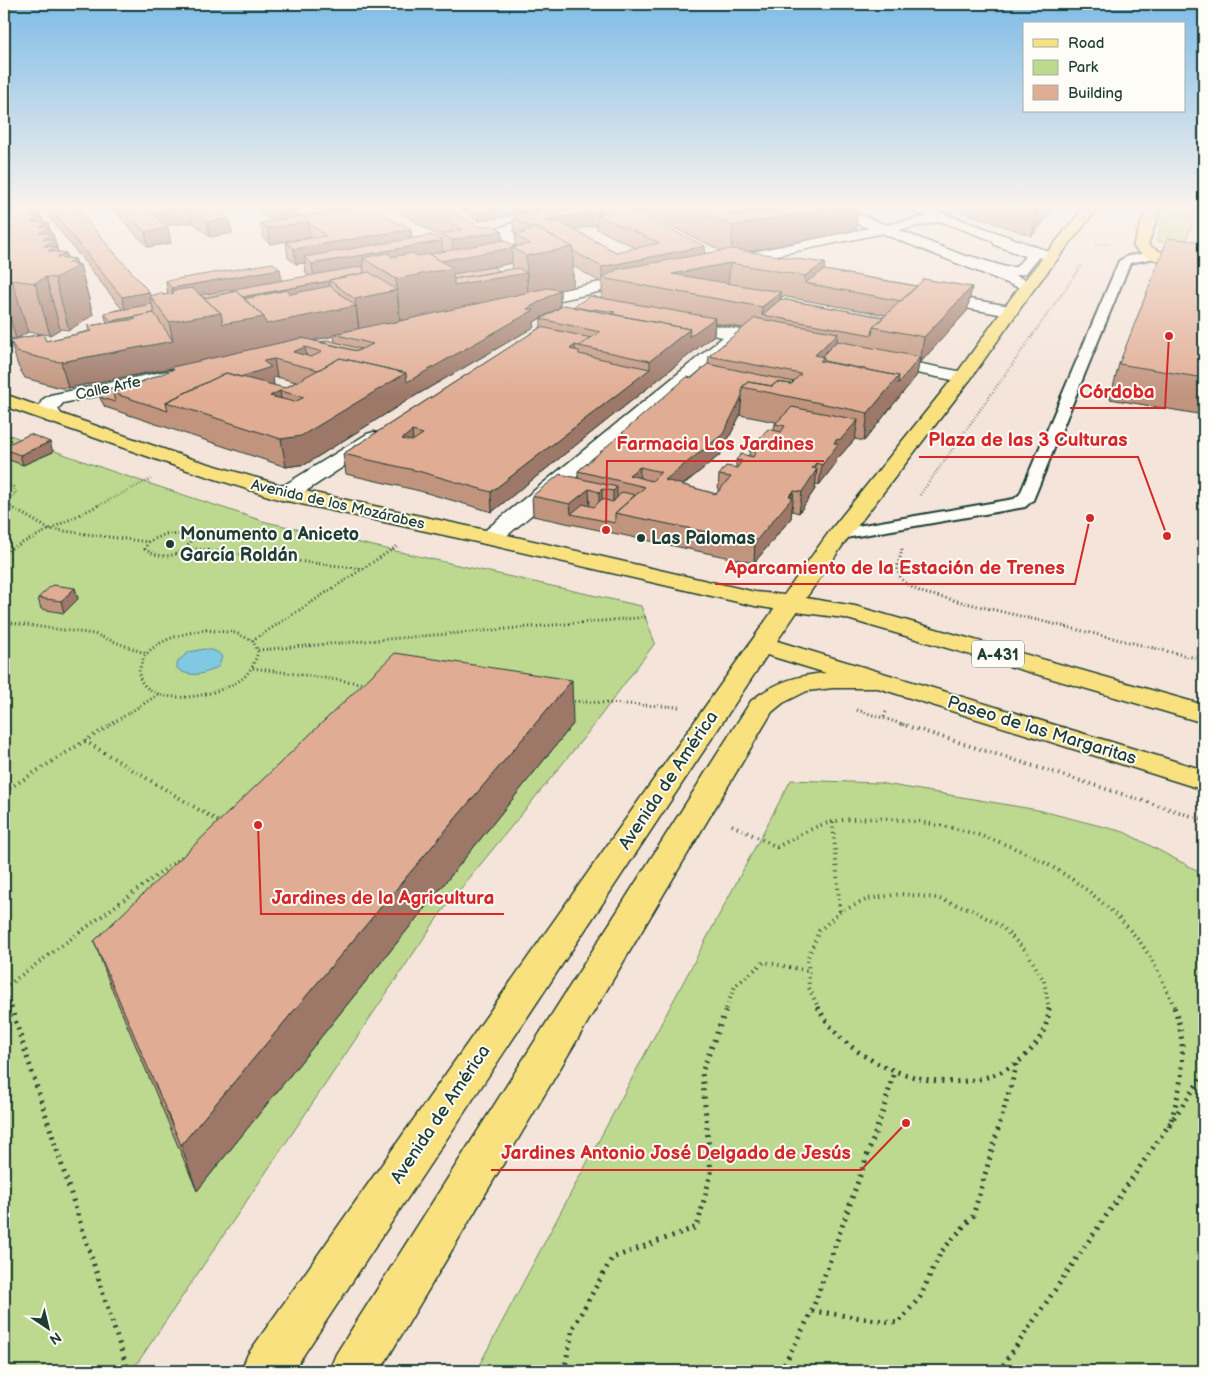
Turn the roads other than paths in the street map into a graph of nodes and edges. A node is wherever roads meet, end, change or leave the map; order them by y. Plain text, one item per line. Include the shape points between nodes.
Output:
1 (986, 269) edge
2 (997, 269) edge
3 (1022, 269) edge
4 (1041, 269) edge
5 (1121, 269) edge
6 (574, 276) dead end
7 (651, 277) edge
8 (1028, 286) junction
9 (594, 288) junction
10 (918, 295) edge
11 (548, 298) junction
12 (510, 306) edge
13 (1010, 311) junction
14 (659, 319) edge
15 (736, 334) junction
16 (785, 343) edge
17 (863, 358) edge
18 (203, 368) edge
19 (963, 377) junction
20 (4, 400) edge
21 (53, 417) junction
22 (387, 430) edge
23 (286, 494) junction
24 (840, 534) junction
25 (490, 538) junction
26 (790, 604) junction
27 (761, 645) junction
28 (880, 680) junction
29 (806, 683) joint
30 (1204, 714) edge
31 (1204, 780) edge
32 (265, 1371) edge
33 (353, 1371) edge

1 - 8 street
2 - 3 street via 1005,272
4 - 8 main road, Avenida de América
5 - 24 lane via 1027,496 1019,503
6 - 9 street
7 - 9 street
8 - 13 main road, Avenida de América
9 - 11 street
9 - 11 street via 581,296 581,308
10 - 13 street
11 - 12 street
13 - 19 main road, Avenida de América
14 - 15 street
15 - 16 street
15 - 25 street
17 - 19 street
18 - 21 street, Calle Arfe via 57,399 49,404
19 - 24 main road, Avenida de América
20 - 21 main road, Avenida de los Mozárabes
21 - 23 main road, Avenida de los Mozárabes
22 - 23 street
23 - 25 main road, Avenida de los Mozárabes
24 - 26 main road, Avenida de América
25 - 26 main road, Avenida de los Mozárabes
26 - 27 main road, Avenida de América
26 - 30 main road, A-431 via 846,611 877,619
27 - 28 main road, Paseo de las Margaritas
27 - 32 main road, Avenida de América
28 - 29 main road, Paseo de las Margaritas
28 - 31 main road, Paseo de las Margaritas
29 - 33 main road, Avenida de América via 779,692 761,707

